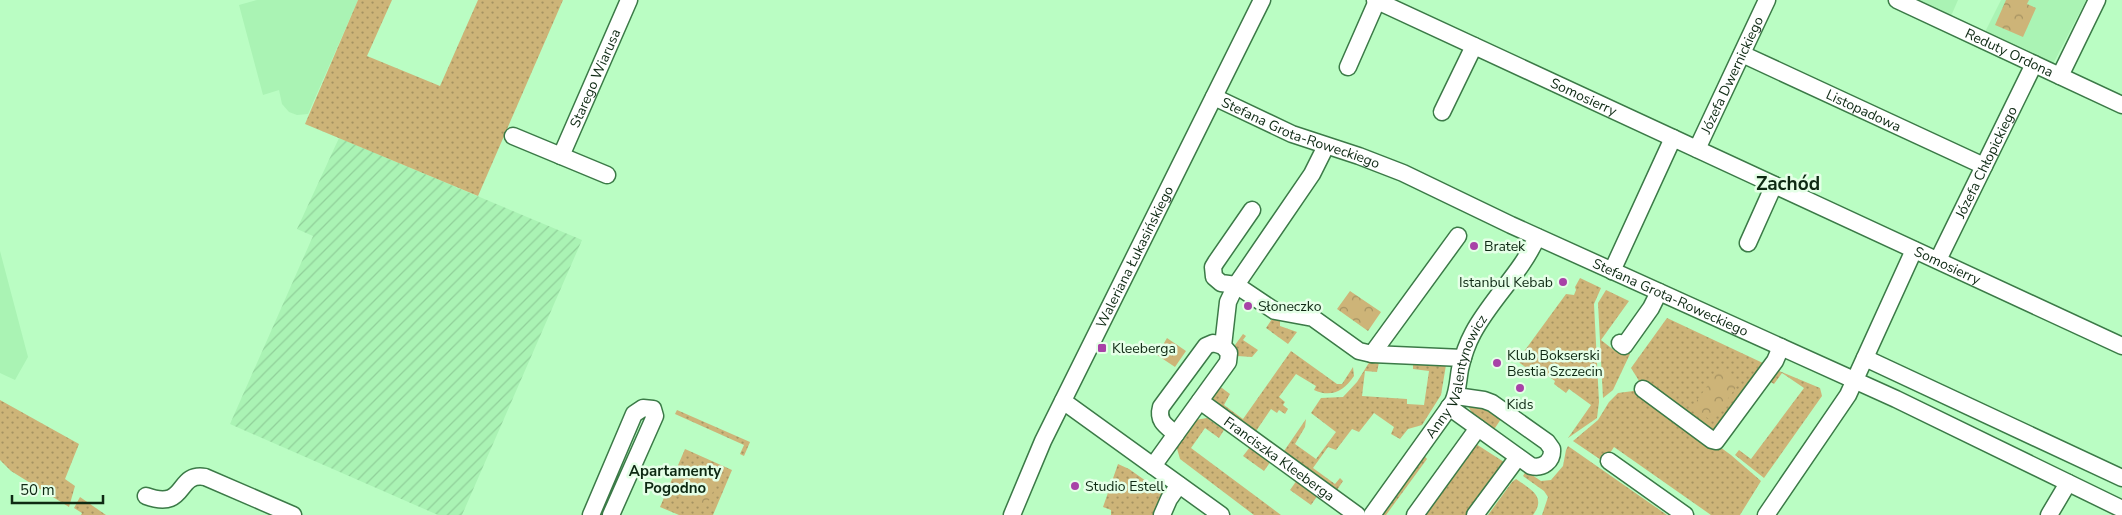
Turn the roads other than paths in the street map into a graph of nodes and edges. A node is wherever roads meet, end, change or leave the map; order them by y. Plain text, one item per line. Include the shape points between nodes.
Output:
1 (629, 0) edge
2 (1262, 0) edge
3 (1376, 0) edge
4 (1767, 0) edge
5 (1897, 0) edge
6 (2097, 0) edge
7 (1474, 46) junction
8 (1742, 54) junction
9 (2034, 64) junction
10 (1348, 67) dead end
11 (2060, 76) junction
12 (1214, 97) junction
13 (2122, 105) edge
14 (1442, 112) dead end
15 (513, 136) dead end
16 (1673, 138) junction
17 (1326, 146) junction
18 (1697, 149) junction
19 (561, 156) junction
20 (1984, 166) junction
21 (607, 175) dead end
22 (1774, 185) junction
23 (1252, 210) dead end
24 (1458, 236) dead end
25 (1537, 237) junction
26 (1748, 243) dead end
27 (1914, 250) junction
28 (1938, 260) junction
29 (1612, 271) junction
30 (1236, 285) junction
31 (1659, 292) junction
32 (1620, 343) dead end
33 (1223, 346) junction
34 (2122, 346) edge
35 (1781, 347) junction
36 (1372, 354) junction
37 (1463, 358) junction
38 (1865, 358) junction
39 (1855, 381) junction
40 (1643, 389) dead end
41 (1063, 401) junction
42 (1200, 401) junction
43 (1452, 402) junction
44 (1478, 428) junction
45 (1176, 434) junction
46 (1518, 456) junction
47 (1609, 461) dead end
48 (1152, 466) junction
49 (2122, 478) edge
50 (2068, 484) junction
51 (1179, 485) junction
52 (146, 496) dead end
53 (2122, 508) edge
54 (292, 515) edge
55 (591, 515) edge
56 (611, 515) edge
57 (1012, 515) edge
58 (1162, 515) edge
59 (1221, 515) edge
60 (1357, 515) edge
61 (1372, 515) edge
62 (1415, 515) edge
63 (1475, 515) edge
64 (1685, 515) edge
65 (1766, 515) edge
66 (2049, 515) edge

1 - 19 street, Starego Wiarusa
2 - 12 street, Waleriana Łukasińskiego
3 - 7 street, Somosierry
3 - 10 street, Somosierry
4 - 8 street, Józefa Dwernickiego
5 - 9 street, Reduty Ordona
6 - 11 street
7 - 14 street
7 - 16 street, Somosierry
8 - 18 street, Józefa Dwernickiego
8 - 20 street, Listopadowa
9 - 11 street, Reduty Ordona
9 - 20 street, Józefa Chłopickiego
11 - 13 street, Reduty Ordona
12 - 17 street, Stefana Grota-Roweckiego via 1292,134
12 - 41 street, Waleriana Łukasińskiego
15 - 19 street
16 - 18 street, Somosierry
16 - 29 street
17 - 25 street, Stefana Grota-Roweckiego via 1403,173
17 - 30 street via 1312,174
18 - 22 street, Somosierry
19 - 21 street
20 - 28 street, Józefa Chłopickiego
22 - 26 street
22 - 27 street, Somosierry
23 - 30 street via 1214,267 1213,273 1218,281
24 - 36 street
25 - 29 street, Stefana Grota-Roweckiego
25 - 37 street, Anny Walentynowicz via 1530,253 1482,318
27 - 28 street, Somosierry
27 - 38 street
28 - 34 street, Somosierry
29 - 31 street, Stefana Grota-Roweckiego
30 - 33 street via 1228,302
30 - 36 street via 1275,311 1313,318 1359,351
31 - 32 street via 1624,346
31 - 35 street, Stefana Grota-Roweckiego
33 - 42 street via 1229,353 1228,362
33 - 45 street via 1213,343 1206,346 1161,407 1161,421
35 - 39 street, Stefana Grota-Roweckiego
35 - 40 street via 1775,361 1716,441
36 - 37 street
37 - 43 street, Anny Walentynowicz
38 - 39 street
38 - 49 street
39 - 50 street, Stefana Grota-Roweckiego
39 - 65 street
41 - 48 street
41 - 57 street, Waleriana Łukasińskiego
42 - 45 street
42 - 60 street, Franciszka Kleeberga
43 - 44 street
43 - 46 street via 1484,400 1492,403 1547,442 1552,449 1551,457 1540,467 1531,466
43 - 61 street, Anny Walentynowicz
44 - 46 street
44 - 62 street
45 - 48 street
46 - 63 street
47 - 64 street
48 - 51 street
50 - 53 street, Stefana Grota-Roweckiego
50 - 66 street
51 - 58 street
51 - 59 street
52 - 54 street via 169,500 177,495 187,480 197,476
55 - 56 street via 634,414 643,408 653,409 655,416

